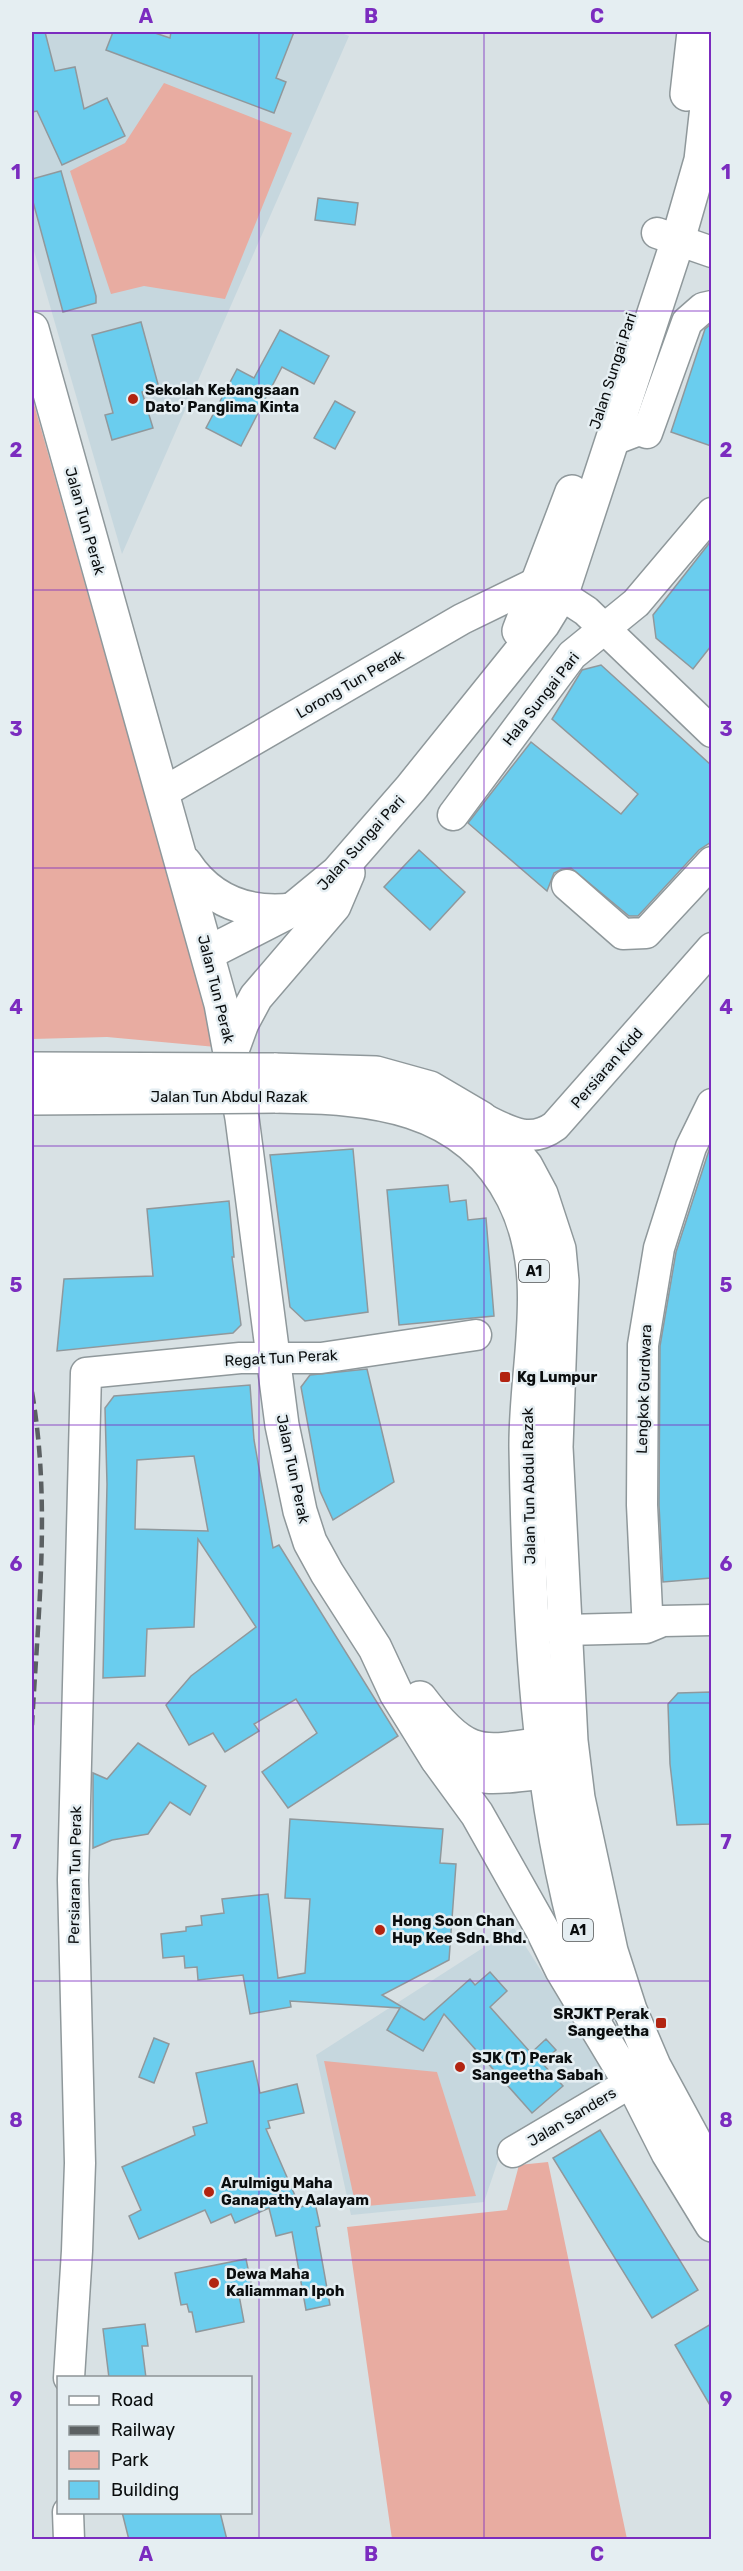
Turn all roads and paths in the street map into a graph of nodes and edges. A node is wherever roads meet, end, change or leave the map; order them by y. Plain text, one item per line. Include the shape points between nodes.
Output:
1 (693, 32) edge
2 (703, 73) edge
3 (668, 236) junction
4 (711, 252) edge
5 (655, 309) junction
6 (699, 314) edge
7 (32, 329) edge
8 (613, 440) junction
9 (711, 513) edge
10 (550, 587) junction
11 (605, 628) junction
12 (711, 732) edge
13 (162, 793) junction
14 (453, 815) dead end
15 (361, 843) junction
16 (180, 857) junction
17 (711, 862) edge
18 (567, 885) dead end
19 (292, 910) junction
20 (711, 948) edge
21 (208, 953) junction
22 (231, 1053) junction
23 (32, 1069) edge
24 (275, 1083) junction
25 (32, 1098) edge
26 (711, 1104) edge
27 (481, 1118) junction
28 (476, 1335) dead end
29 (272, 1359) junction
30 (86, 1373) joint
31 (655, 1616) junction
32 (711, 1620) edge
33 (554, 1621) junction
34 (375, 1648) junction
35 (558, 1756) junction
36 (437, 1759) junction
37 (630, 2083) junction
38 (513, 2152) dead end
39 (711, 2173) edge
40 (711, 2225) edge
41 (69, 2376) edge
42 (68, 2514) edge
43 (69, 2540) edge

1 - 2 main road, Jalan Sungai Pari
2 - 3 main road, Jalan Sungai Pari via 679,155
3 - 4 street
3 - 5 main road, Jalan Sungai Pari
3 - 10 main road, Jalan Sungai Pari via 591,436
5 - 6 street
5 - 8 main road, Jalan Sungai Pari
6 - 8 street via 647,433 639,430
7 - 13 main road, Jalan Tun Perak
8 - 10 main road, Jalan Sungai Pari
9 - 11 street, Hala Sungai Pari via 636,603
10 - 11 street
10 - 13 street, Lorong Tun Perak via 462,619
10 - 15 main road, Jalan Sungai Pari via 526,619 484,696 411,788
11 - 12 street
11 - 14 street, Hala Sungai Pari via 572,655
13 - 16 main road, Jalan Tun Perak
15 - 19 main road, Jalan Sungai Pari via 324,886
15 - 22 main road via 334,906 256,997
16 - 19 main road via 194,877 234,905 258,911
16 - 21 main road, Jalan Tun Perak
17 - 18 street via 646,933 623,934
19 - 21 main road, Jalan Sungai Pari
20 - 27 street, Persiaran Kidd via 555,1126 538,1136 523,1136
21 - 22 main road, Jalan Tun Perak
22 - 29 main road, Jalan Tun Perak
23 - 24 main road, Jalan Tun Abdul Razak / A1, bridge
24 - 25 main road, Jalan Tun Abdul Razak / A1, bridge
24 - 27 main road, Jalan Tun Abdul Razak / A1 via 348,1070 402,1078 439,1092
24 - 33 main road, Jalan Tun Abdul Razak / A1 via 401,1107 428,1118 477,1150 513,1198 526,1229 536,1286 526,1447
26 - 31 street, Lengkok Gurdwara via 691,1147 668,1216 643,1345 642,1505
27 - 33 main road, Jalan Tun Abdul Razak / A1 via 526,1166 541,1194 559,1249 562,1281
28 - 29 street, Regat Tun Perak via 321,1358
29 - 30 street, Regat Tun Perak via 240,1358
29 - 34 main road, Jalan Tun Perak via 291,1471 310,1542
30 - 41 street, Persiaran Tun Perak via 74,1880 79,2175
31 - 32 street
31 - 33 street
33 - 35 main road, Jalan Tun Abdul Razak / A1
34 - 35 main road, Jalan Tun Perak via 457,1740 484,1750
34 - 36 main road, Jalan Tun Perak via 396,1694
35 - 36 main road, Jalan Tun Perak via 481,1778 453,1770
35 - 37 main road, Jalan Tun Abdul Razak / A1 via 584,1957
35 - 39 main road, Jalan Tun Abdul Razak / A1 via 587,1846 620,1981 654,2067
36 - 37 main road via 477,1814 562,1970
37 - 38 street, Jalan Sanders
37 - 40 main road, Jalan Tun Abdul Razak / A1
42 - 43 street

